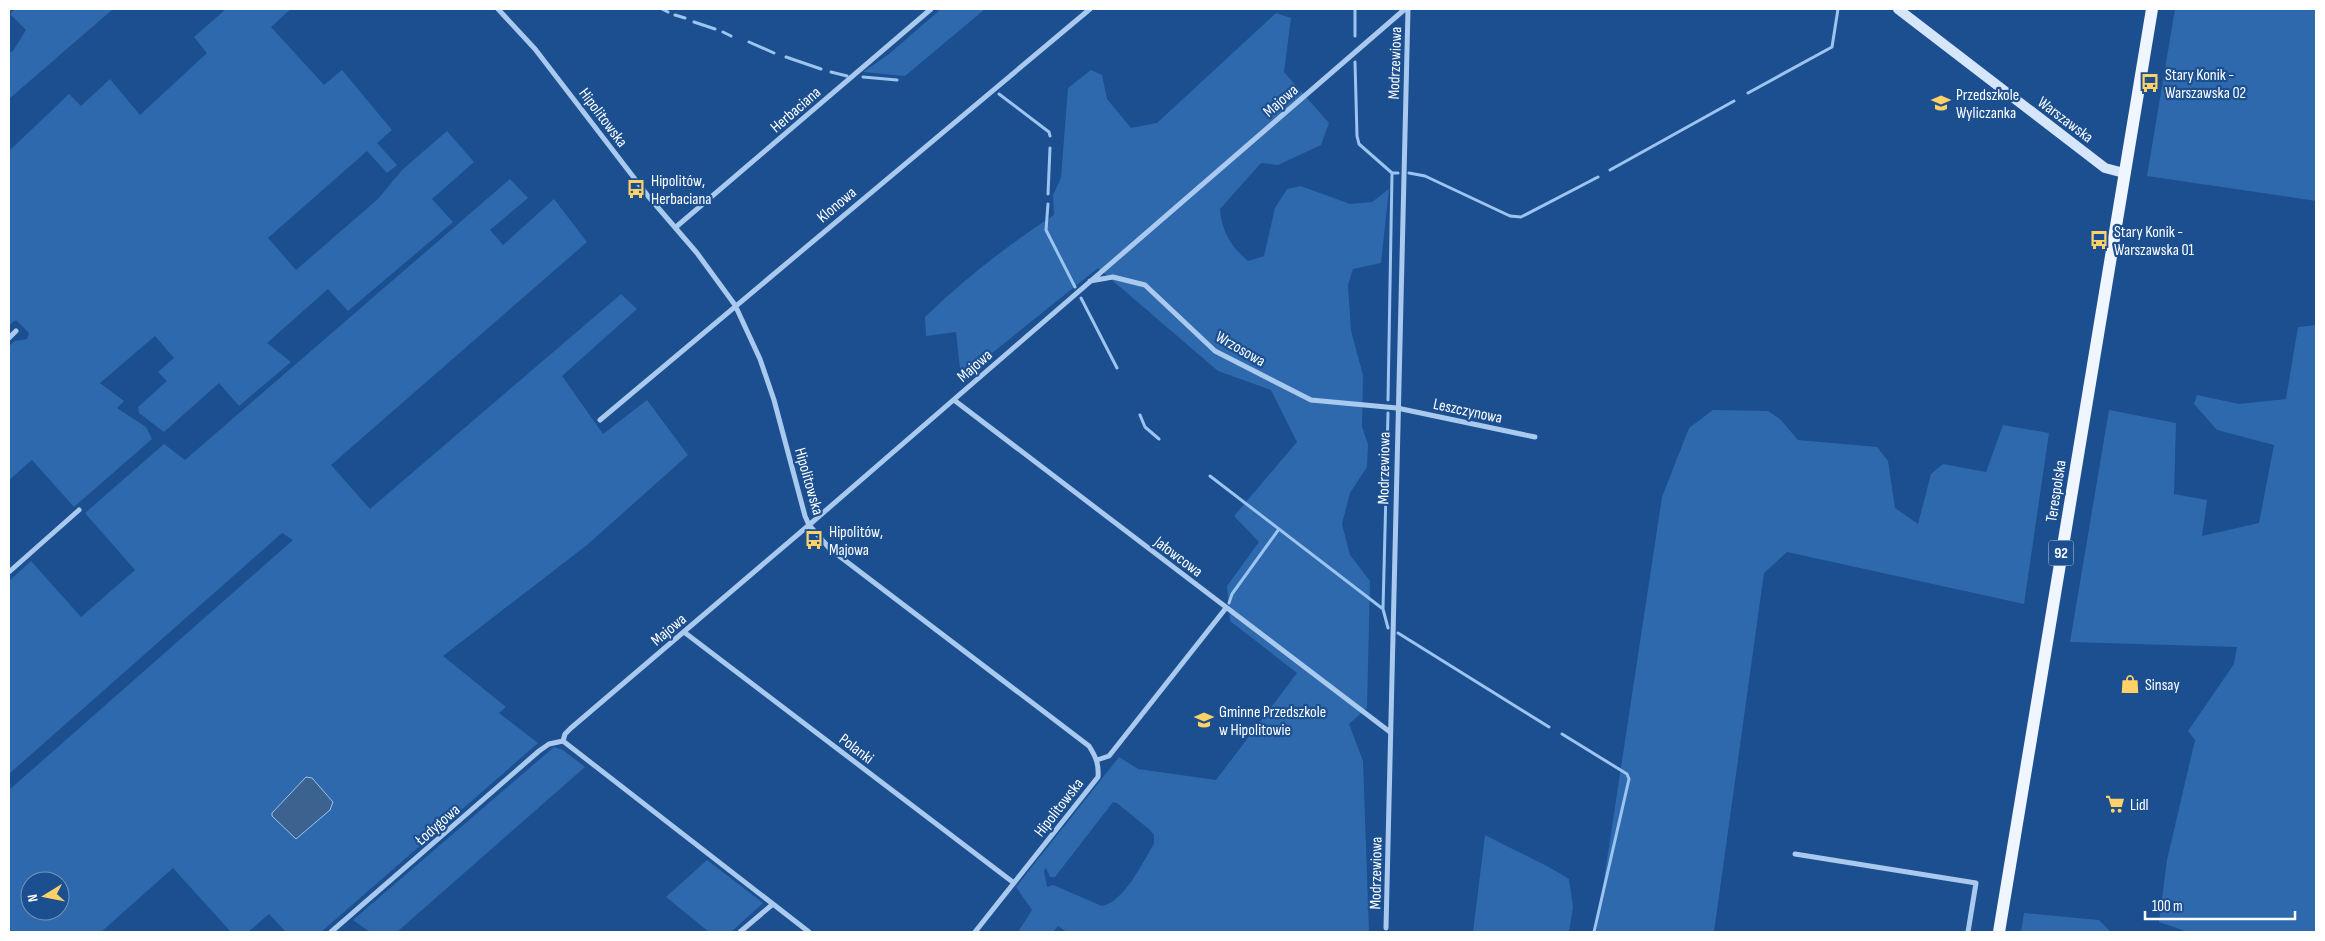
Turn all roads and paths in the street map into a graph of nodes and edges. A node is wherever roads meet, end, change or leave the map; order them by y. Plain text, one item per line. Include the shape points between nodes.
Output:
1 (498, 9) edge
2 (930, 9) edge
3 (1090, 9) edge
4 (1406, 9) edge
5 (1898, 9) edge
6 (2152, 9) edge
7 (2124, 173) junction
8 (676, 227) junction
9 (1090, 281) junction
10 (735, 305) junction
11 (16, 331) dead end
12 (9, 338) edge
13 (954, 400) junction
14 (1397, 408) junction
15 (600, 420) dead end
16 (1535, 437) dead end
17 (78, 510) dead end
18 (809, 525) junction
19 (9, 572) edge
20 (1226, 608) junction
21 (684, 632) junction
22 (1390, 732) junction
23 (563, 741) junction
24 (1098, 760) junction
25 (1795, 854) dead end
26 (1014, 883) junction
27 (772, 904) junction
28 (1386, 928) dead end
29 (331, 932) edge
30 (740, 932) edge
31 (809, 932) edge
32 (974, 932) edge
33 (1968, 932) edge
34 (1999, 932) edge

1 - 8 street, Hipolitowska via 535,49 648,196
2 - 8 street, Herbaciana
3 - 10 street, Klonowa
4 - 9 street, Majowa
4 - 14 street, Modrzewiowa
5 - 7 street, Warszawska via 2106,168
6 - 7 main road, 92
7 - 34 main road, Terespolska / 92
8 - 10 street, Hipolitowska
9 - 13 street, Majowa
9 - 14 street, Wrzosowa via 1113,277 1145,285 1215,351 1311,400
10 - 15 street, Klonowa
10 - 18 street, Hipolitowska via 760,359 774,400
11 - 12 street
13 - 18 street, Majowa
13 - 20 street, Jałowcowa
14 - 16 street, Leszczynowa
14 - 22 street, Modrzewiowa
17 - 19 street
18 - 21 street, Majowa
18 - 24 street, Hipolitowska via 830,549 1089,746
20 - 22 street, Jałowcowa
20 - 24 street via 1109,756
21 - 23 street, Majowa via 571,728
21 - 26 street, Polanki
22 - 28 street, Modrzewiowa
23 - 27 street
23 - 29 street, Łodygowa via 540,750
24 - 26 street, Hipolitowska via 1098,777
25 - 33 street via 1976,883
26 - 32 street, Hipolitowska
27 - 30 street
27 - 31 street

